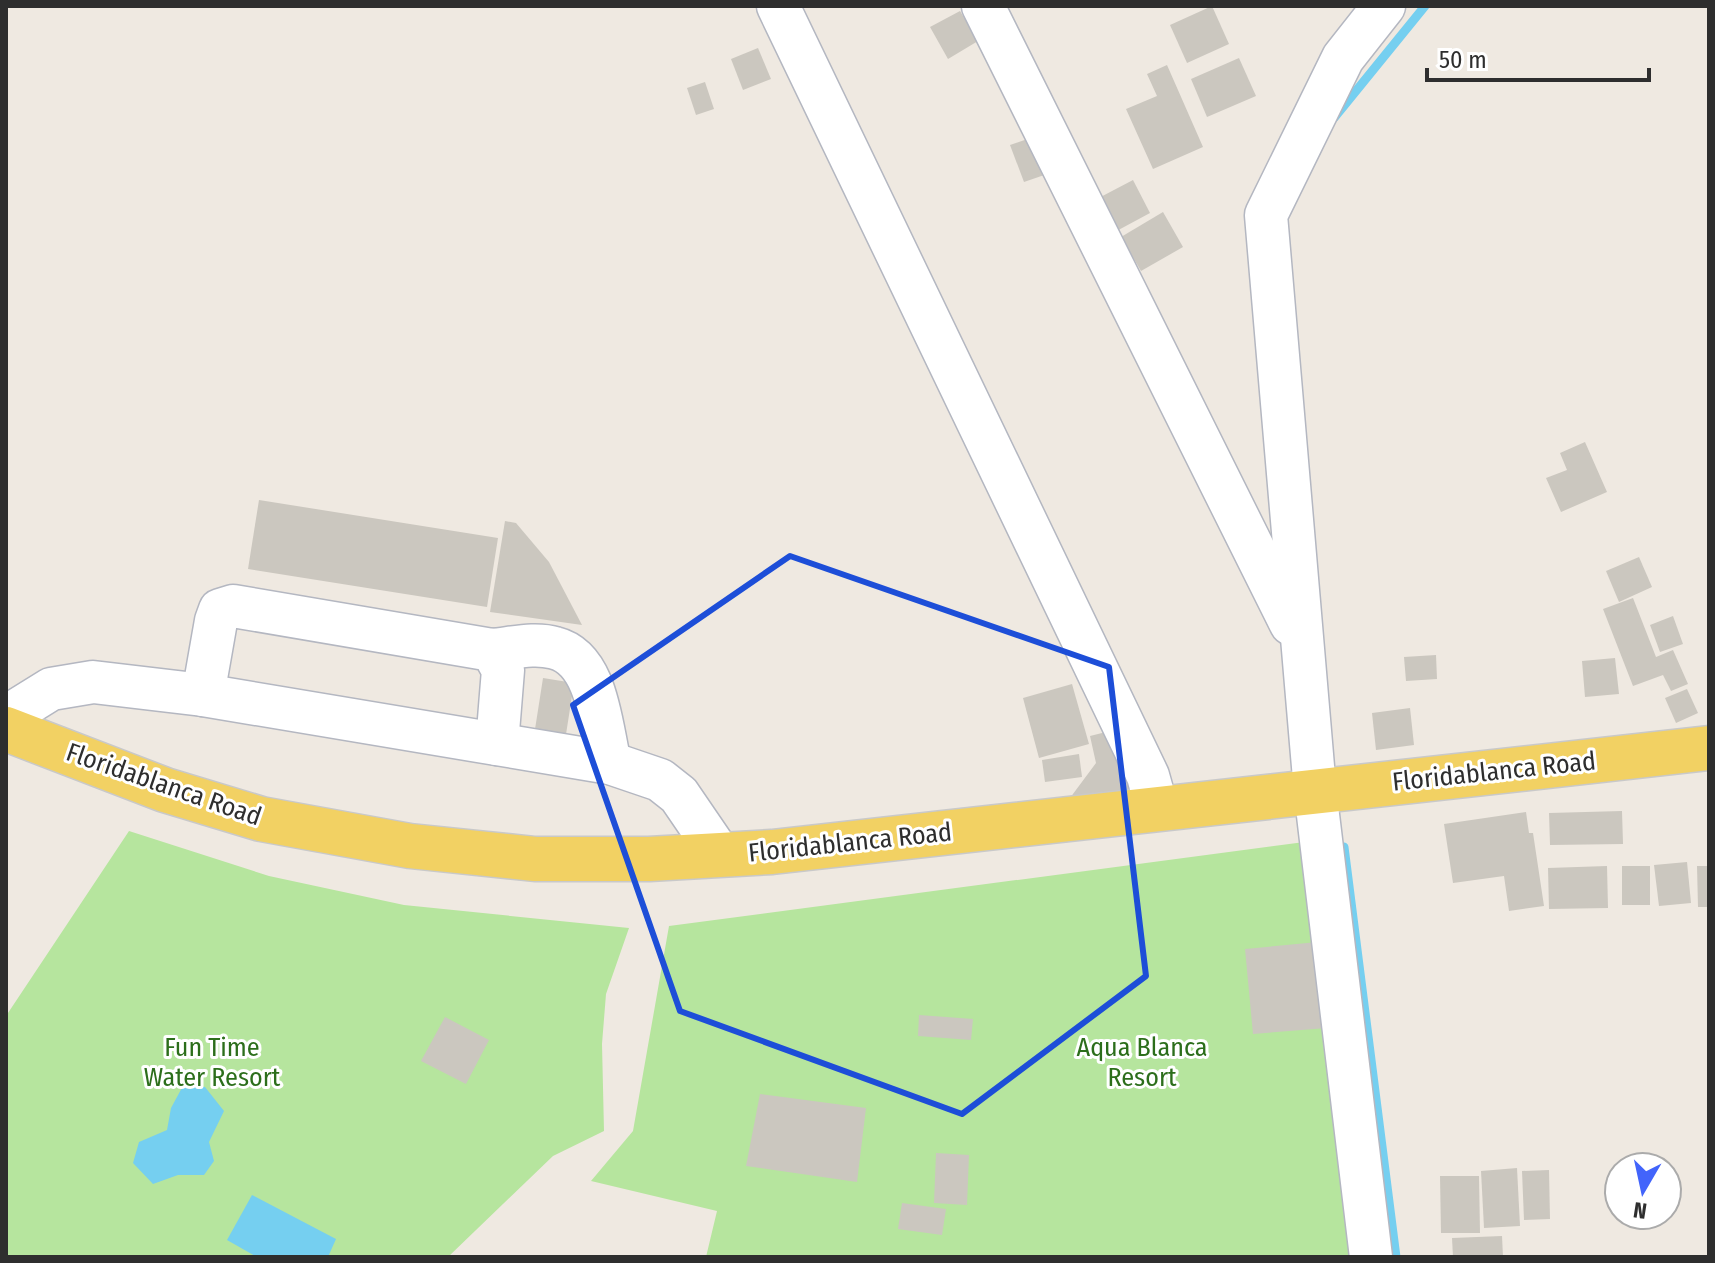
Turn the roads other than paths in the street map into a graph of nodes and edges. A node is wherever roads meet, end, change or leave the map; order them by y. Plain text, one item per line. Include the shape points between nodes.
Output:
1 (778, 6) edge
2 (983, 6) edge
3 (1384, 6) edge
4 (1301, 645) junction
5 (492, 650) junction
6 (203, 695) junction
7 (6, 717) edge
8 (6, 729) edge
9 (497, 744) junction
10 (1709, 748) edge
11 (610, 763) junction
12 (1315, 790) junction
13 (1157, 808) junction
14 (720, 855) junction
15 (1371, 1257) edge

1 - 13 street via 1148,776
2 - 4 street
3 - 4 street via 1343,58 1266,215
4 - 12 street
5 - 6 street via 233,606 220,610 216,621
5 - 9 street via 503,670
5 - 11 street via 559,648 577,661 591,682
6 - 7 street via 93,682 51,689
6 - 9 street
8 - 14 main road, Floridablanca Road via 165,790 261,819 410,846 535,859
9 - 11 street
10 - 12 main road, Floridablanca Road
11 - 14 street via 660,780 679,795
12 - 13 main road, Floridablanca Road
12 - 15 street
13 - 14 main road, Floridablanca Road

